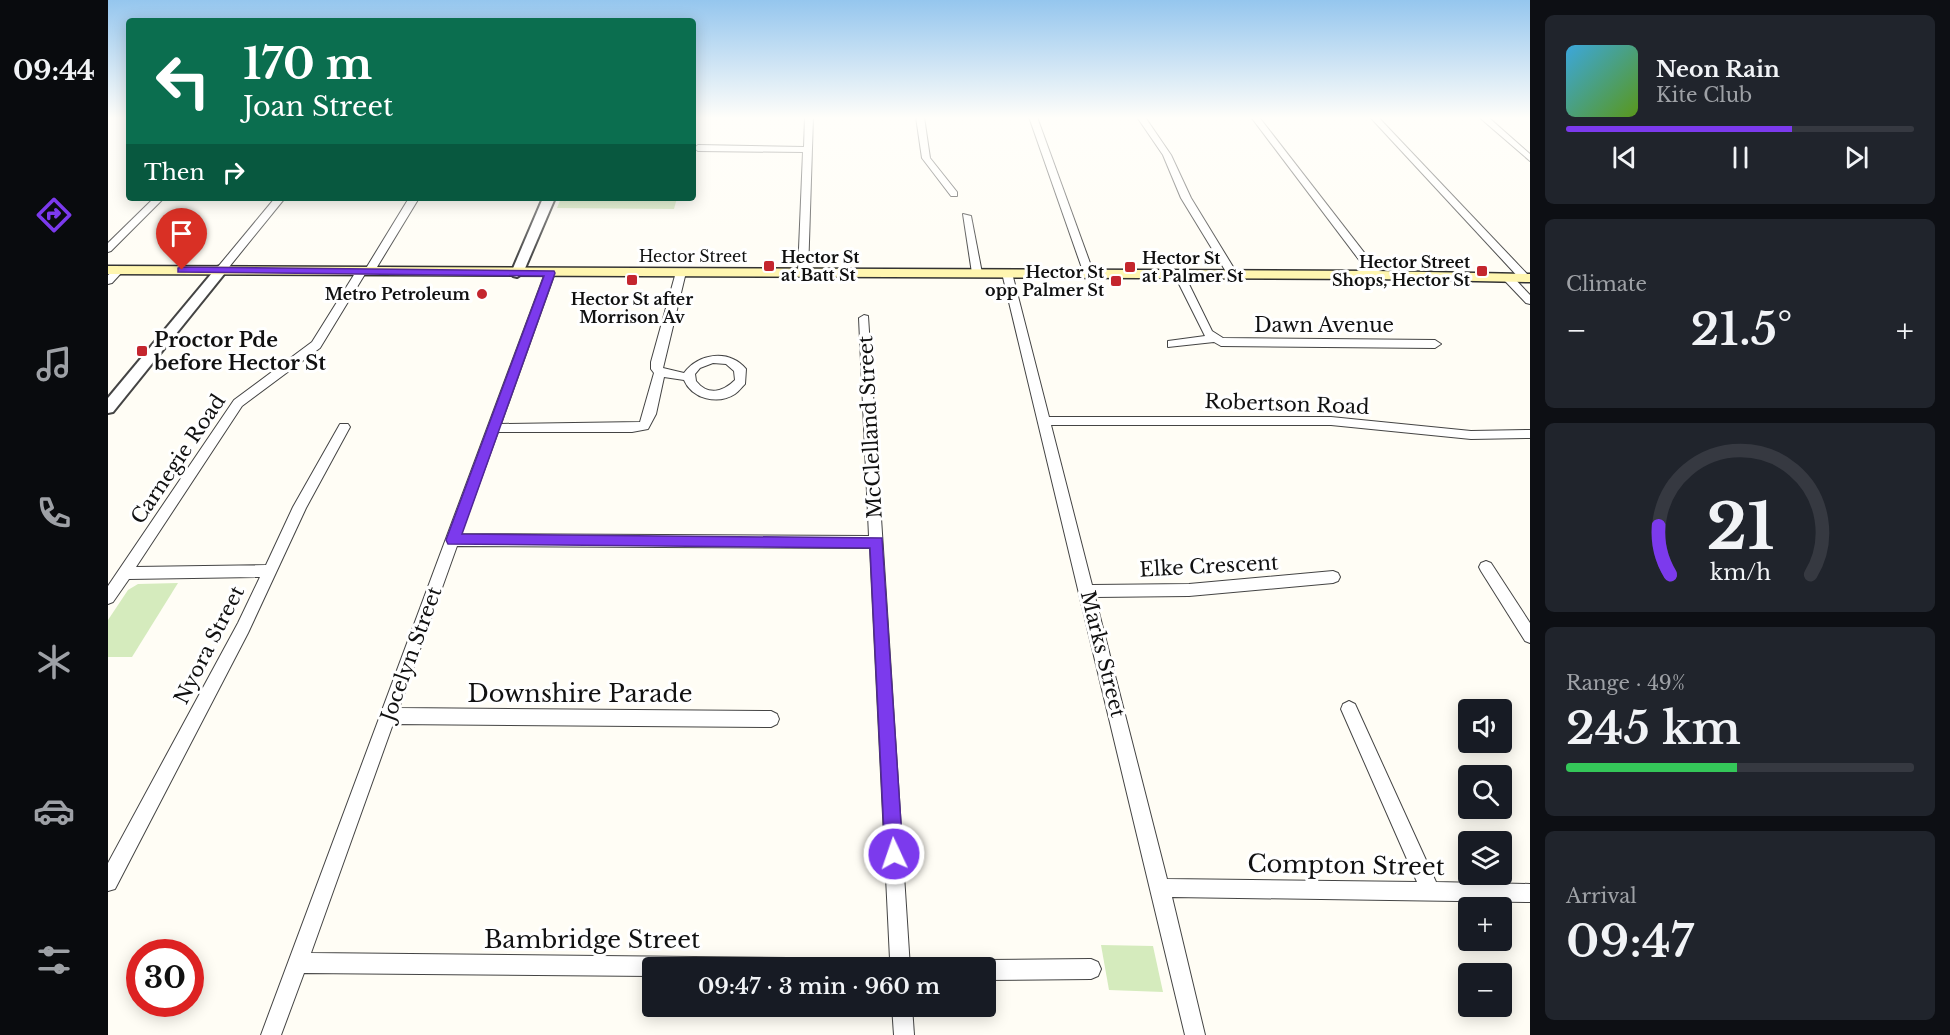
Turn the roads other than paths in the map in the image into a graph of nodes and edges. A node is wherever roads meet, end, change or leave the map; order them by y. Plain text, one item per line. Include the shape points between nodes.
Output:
1 (807, 165) edge
2 (932, 165) edge
3 (1050, 165) edge
4 (1171, 165) edge
5 (1292, 165) edge
6 (1420, 165) edge
7 (954, 194) dead end
8 (156, 201) edge
9 (278, 201) edge
10 (412, 201) edge
11 (548, 201) edge
12 (966, 216) dead end
13 (108, 249) edge
14 (114, 270) edge
15 (221, 270) junction
16 (365, 272) junction
17 (681, 272) junction
18 (517, 273) junction
19 (550, 273) junction
20 (803, 273) junction
21 (977, 273) junction
22 (1007, 273) junction
23 (1089, 274) junction
24 (1179, 274) junction
25 (1233, 274) junction
26 (1376, 275) junction
27 (1528, 278) edge
28 (1509, 279) junction
29 (108, 280) edge
30 (1530, 301) edge
31 (864, 318) dead end
32 (1213, 339) junction
33 (1172, 344) dead end
34 (1435, 344) dead end
35 (660, 374) junction
36 (688, 377) dead end
37 (108, 408) edge
38 (1044, 421) junction
39 (344, 427) dead end
40 (494, 428) junction
41 (1530, 434) edge
42 (453, 540) junction
43 (877, 542) junction
44 (1486, 567) dead end
45 (269, 571) junction
46 (125, 573) junction
47 (1333, 577) dead end
48 (1087, 591) junction
49 (108, 598) edge
50 (1530, 636) edge
51 (1349, 709) dead end
52 (388, 716) junction
53 (771, 719) dead end
54 (108, 882) edge
55 (1160, 888) junction
56 (1431, 892) junction
57 (1530, 893) edge
58 (899, 957) edge
59 (297, 963) junction
60 (642, 966) edge
61 (1091, 969) dead end
62 (996, 970) edge
63 (903, 1017) edge
64 (271, 1035) edge
65 (904, 1035) edge
66 (1195, 1035) edge

1 - 20 street
2 - 7 street
3 - 23 street
4 - 25 street via 1181,189
5 - 26 street
6 - 27 street
8 - 13 street
9 - 15 street
10 - 16 street, Carnegie Road
11 - 18 street
12 - 21 street
14 - 15 main road, Hector Street
14 - 29 street
15 - 16 main road, Hector Street
15 - 37 street
16 - 18 main road, Hector Street
16 - 46 street, Carnegie Road via 315,345 238,403
17 - 19 main road, Hector Street
17 - 20 main road, Hector Street
17 - 35 street via 657,362
18 - 19 main road, Hector Street
19 - 40 street, Jocelyn Street
20 - 21 main road, Hector Street
21 - 22 main road, Hector Street
22 - 23 main road, Hector Street
22 - 38 street, Marks Street
23 - 24 main road, Hector Street
24 - 25 main road, Hector Street
24 - 32 street
25 - 26 main road, Hector Street
26 - 28 main road, Hector Street
27 - 28 main road, Hector Street
28 - 30 street
31 - 43 street, McClelland Street
32 - 33 street, Dawn Avenue
32 - 34 street, Dawn Avenue via 1227,343
35 - 36 street
35 - 40 street via 654,385 648,421 640,427
38 - 41 street, Robertson Road via 1330,422 1471,435
38 - 48 street, Marks Street
39 - 45 street, Nyora Street
40 - 42 street, Jocelyn Street
42 - 43 street
42 - 52 street, Jocelyn Street
43 - 58 street, McClelland Street
44 - 50 street
45 - 46 street
45 - 54 street, Nyora Street via 243,628
46 - 49 street, Carnegie Road
47 - 48 street, Elke Crescent via 1189,590
48 - 55 street, Marks Street
51 - 56 street
52 - 53 street, Downshire Parade
52 - 59 street, Jocelyn Street
55 - 56 street, Compton Street
55 - 66 street, Marks Street
56 - 57 street, Compton Street
59 - 60 street, Bambridge Street
59 - 64 street, Jocelyn Street
61 - 62 street
63 - 65 street

